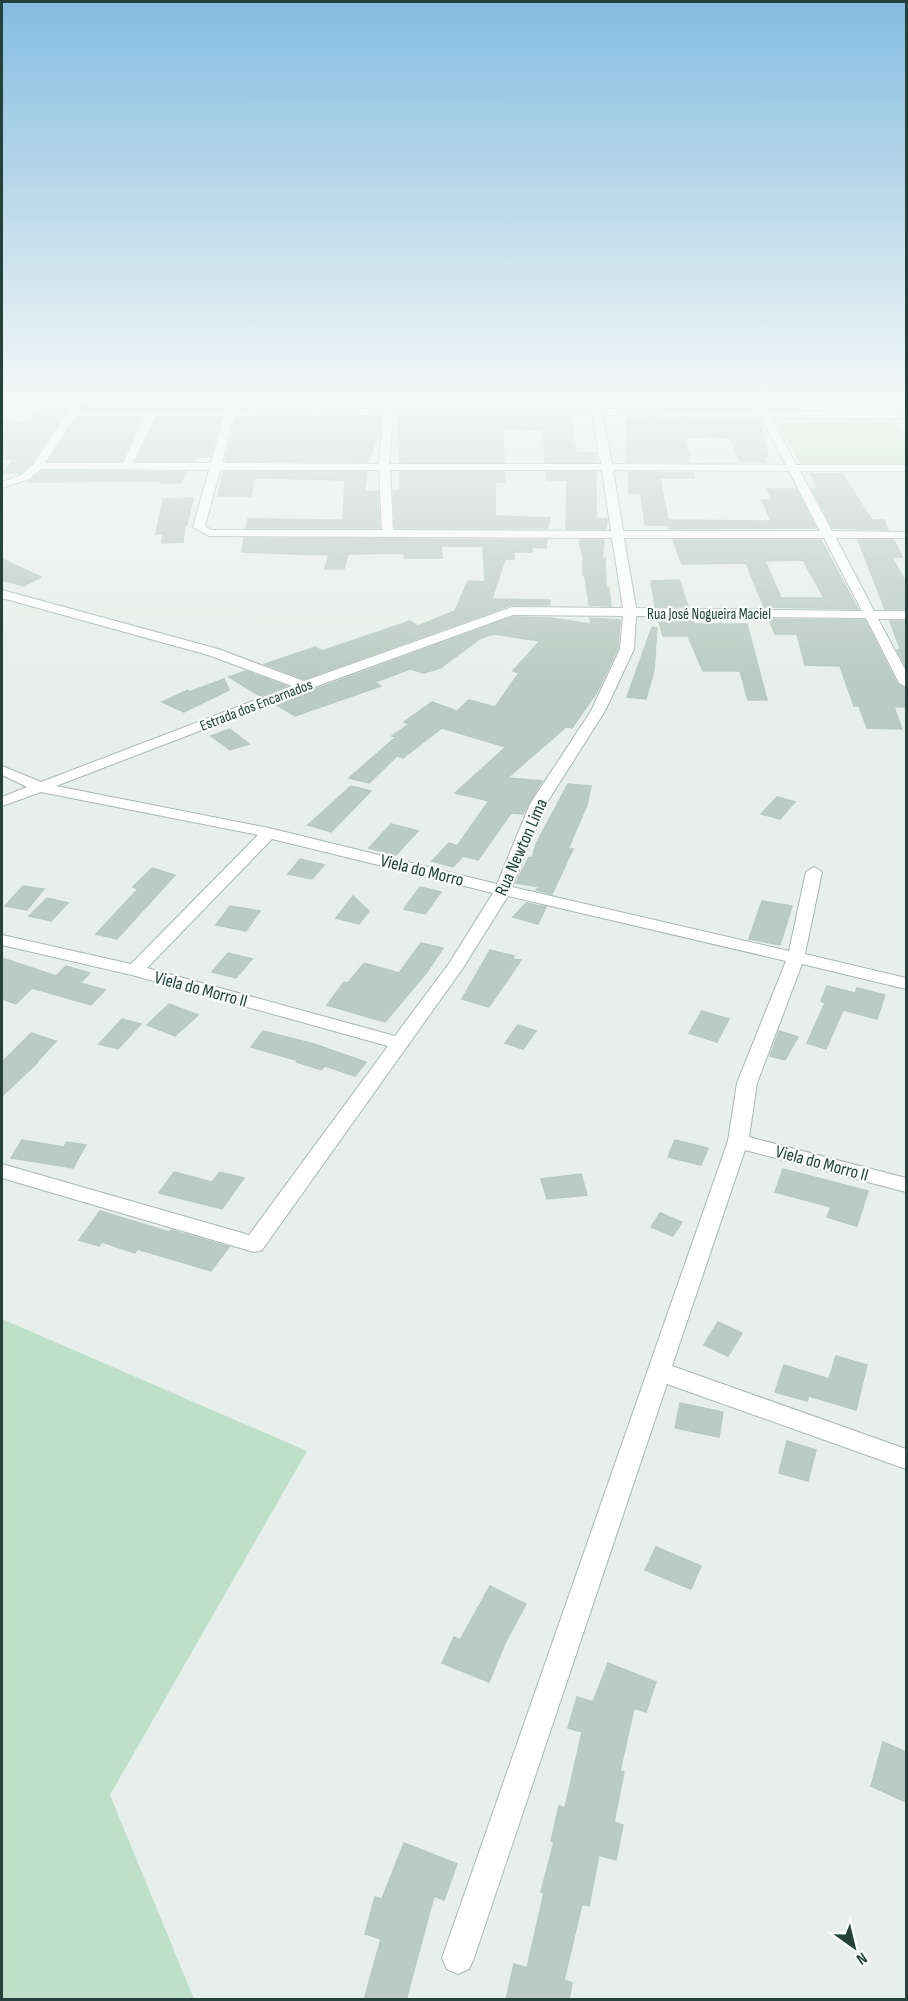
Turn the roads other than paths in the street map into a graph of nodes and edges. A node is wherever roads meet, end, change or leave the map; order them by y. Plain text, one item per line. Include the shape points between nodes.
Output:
1 (208, 491) edge
2 (386, 491) edge
3 (611, 491) edge
4 (805, 491) edge
5 (617, 534) junction
6 (388, 535) junction
7 (829, 535) junction
8 (906, 535) edge
9 (2, 594) edge
10 (512, 611) joint
11 (630, 613) junction
12 (872, 614) junction
13 (906, 615) edge
14 (906, 683) edge
15 (304, 686) junction
16 (2, 770) edge
17 (42, 788) junction
18 (2, 802) edge
19 (269, 833) junction
20 (814, 872) dead end
21 (503, 890) junction
22 (2, 940) edge
23 (796, 958) junction
24 (135, 970) junction
25 (906, 983) edge
26 (399, 1044) junction
27 (738, 1141) junction
28 (2, 1171) edge
29 (906, 1185) edge
30 (658, 1371) junction
31 (906, 1459) edge
32 (458, 1958) dead end

1 - 6 street via 199,527 209,533
2 - 6 street
3 - 5 street, Rua Newton Lima
4 - 7 street
5 - 6 street
5 - 7 street
5 - 11 street, Rua Newton Lima
7 - 8 street
7 - 12 street
9 - 15 street via 213,652
10 - 11 street, Rua José Nogueira Maciel
10 - 15 street, Estrada dos Encarnados
11 - 12 street, Rua José Nogueira Maciel
11 - 21 street, Rua Newton Lima via 627,649 608,691 538,804
12 - 13 street, Rua José Nogueira Maciel
12 - 14 street
15 - 17 street, Estrada dos Encarnados
16 - 17 street, Viela do Morro
17 - 18 street, Estrada dos Encarnados
17 - 19 street, Viela do Morro
19 - 21 street, Viela do Morro
19 - 24 street
20 - 23 street
21 - 23 street, Viela do Morro
21 - 26 street, Rua Newton Lima via 458,964
22 - 24 street, Viela do Morro II
23 - 25 street, Viela do Morro
23 - 27 street via 747,1083
24 - 26 street, Viela do Morro II
26 - 28 street, Rua Newton Lima via 254,1244
27 - 29 street, Viela do Morro II
27 - 30 street
30 - 31 street
30 - 32 street

